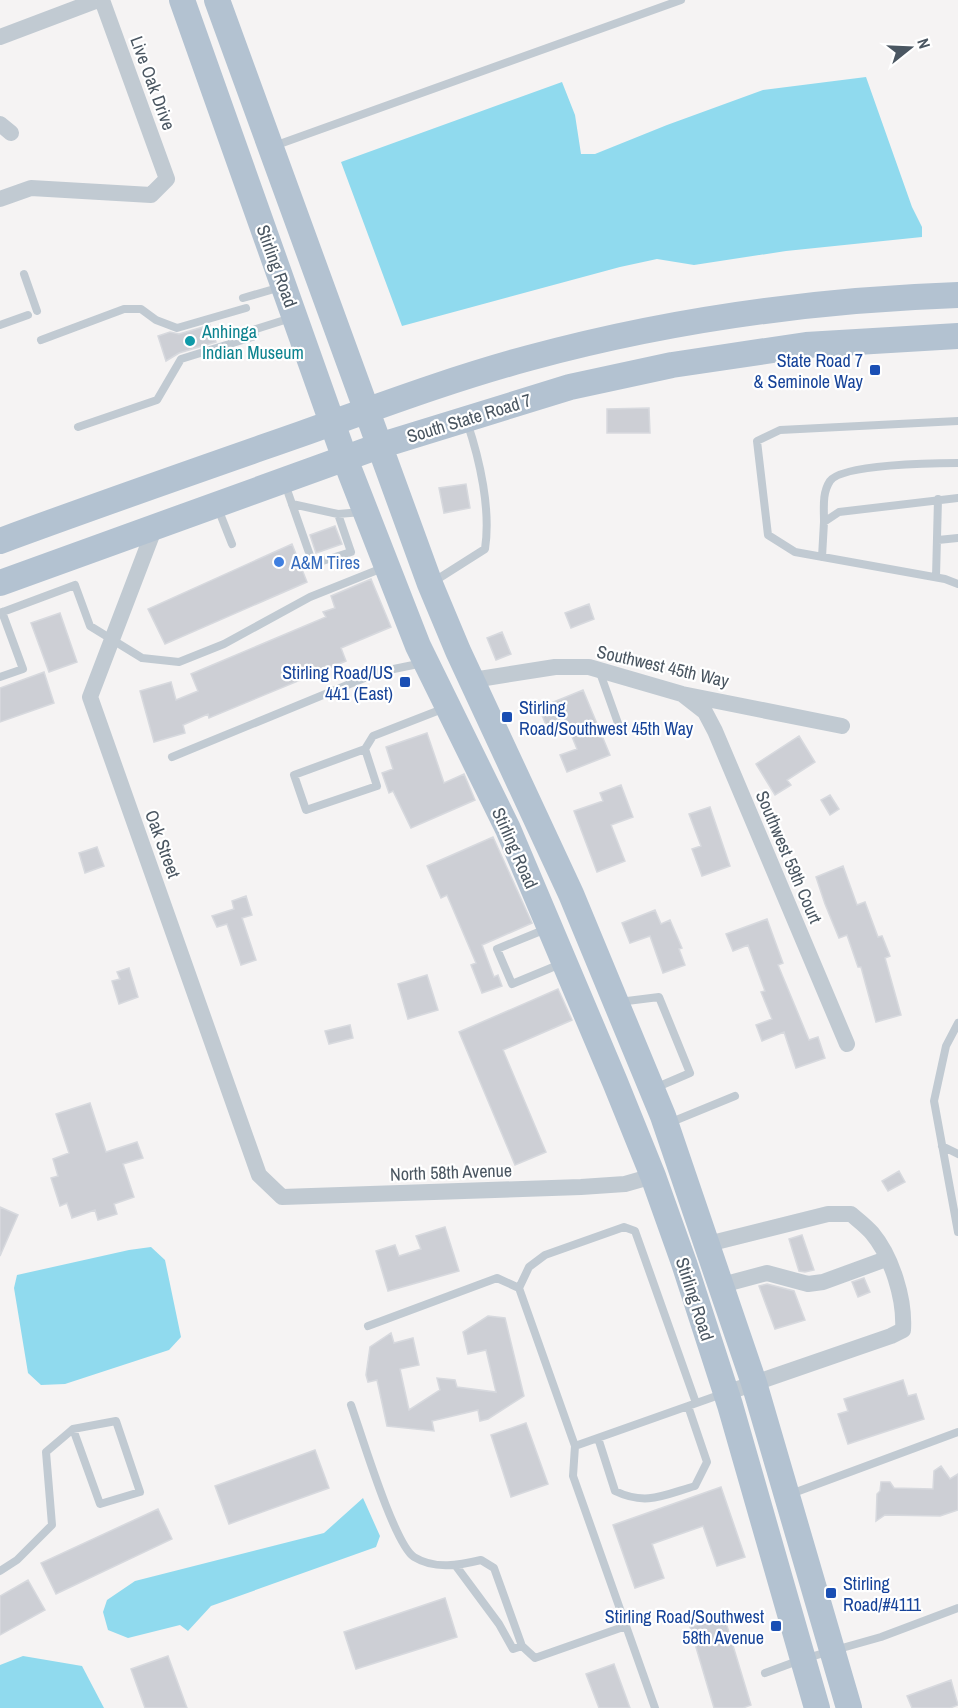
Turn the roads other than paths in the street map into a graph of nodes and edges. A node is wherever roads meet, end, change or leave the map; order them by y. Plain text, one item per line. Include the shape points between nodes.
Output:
1 (100, 0) edge
2 (182, 0) edge
3 (217, 0) edge
4 (681, 0) edge
5 (0, 37) edge
6 (270, 148) junction
7 (0, 199) edge
8 (24, 274) dead end
9 (284, 286) junction
10 (958, 295) edge
11 (37, 311) dead end
12 (28, 315) dead end
13 (295, 317) junction
14 (0, 325) edge
15 (958, 336) edge
16 (41, 340) dead end
17 (366, 409) junction
18 (466, 418) junction
19 (958, 421) edge
20 (332, 422) junction
21 (78, 427) dead end
22 (379, 446) junction
23 (345, 459) junction
24 (958, 463) edge
25 (288, 492) junction
26 (958, 498) edge
27 (938, 499) junction
28 (216, 506) junction
29 (365, 512) junction
30 (338, 514) junction
31 (824, 522) junction
32 (155, 528) junction
33 (958, 538) edge
34 (938, 540) junction
35 (0, 541) edge
36 (232, 544) dead end
37 (822, 557) junction
38 (386, 566) junction
39 (936, 577) junction
40 (0, 583) edge
41 (430, 584) junction
42 (958, 584) edge
43 (1, 612) edge
44 (112, 638) junction
45 (426, 662) junction
46 (599, 670) junction
47 (0, 677) edge
48 (473, 680) junction
49 (682, 694) junction
50 (448, 707) junction
51 (619, 726) dead end
52 (842, 726) dead end
53 (365, 749) junction
54 (172, 757) dead end
55 (498, 810) junction
56 (544, 834) junction
57 (550, 928) junction
58 (564, 962) junction
59 (616, 1003) junction
60 (958, 1023) edge
61 (847, 1044) dead end
62 (652, 1089) junction
63 (735, 1096) dead end
64 (666, 1125) junction
65 (942, 1146) junction
66 (958, 1154) edge
67 (259, 1175) joint
68 (652, 1176) junction
69 (958, 1232) edge
70 (708, 1244) junction
71 (886, 1259) junction
72 (722, 1285) junction
73 (519, 1288) junction
74 (368, 1326) dead end
75 (754, 1383) junction
76 (726, 1393) junction
77 (351, 1405) dead end
78 (692, 1405) junction
79 (72, 1429) junction
80 (958, 1432) edge
81 (598, 1438) junction
82 (575, 1446) junction
83 (788, 1496) junction
84 (456, 1566) junction
85 (0, 1571) edge
86 (958, 1608) edge
87 (626, 1626) junction
88 (522, 1646) junction
89 (832, 1650) junction
90 (803, 1659) junction
91 (765, 1673) dead end
92 (655, 1708) edge
93 (817, 1708) edge
94 (849, 1708) edge

1 - 5 street
1 - 7 street, Live Oak Drive via 167,179 152,195 32,188
2 - 9 main road, Stirling Road
3 - 6 main road, Stirling Road
4 - 6 lane
6 - 17 main road, Stirling Road
8 - 11 lane
9 - 13 main road, Stirling Road
9 - 16 lane via 177,328 141,309 124,309
10 - 17 main road via 846,302 666,326 528,358
12 - 14 lane
13 - 20 main road, Stirling Road
13 - 21 lane via 181,359 157,400
15 - 18 main road, South State Road 7 via 806,345 684,363 570,387
17 - 20 main road
17 - 22 main road, Stirling Road
18 - 22 main road, South State Road 7
18 - 41 lane via 488,530 485,549
19 - 37 lane via 780,430 757,441 768,535 795,552
20 - 23 main road, Stirling Road
20 - 35 main road
22 - 23 main road, South State Road 7
22 - 41 main road, Stirling Road
23 - 25 main road, South State Road 7
23 - 29 main road, Stirling Road
24 - 31 lane via 908,463 844,472 831,480 824,496
25 - 28 main road, South State Road 7
25 - 30 lane
25 - 30 lane via 313,564 351,552
26 - 27 lane
27 - 31 lane via 838,512
27 - 34 lane
28 - 32 main road, South State Road 7
28 - 36 lane
29 - 30 lane
29 - 38 main road, Stirling Road
31 - 37 lane
32 - 40 main road, South State Road 7
32 - 44 street, Oak Street
33 - 34 lane
34 - 39 lane
37 - 39 lane
38 - 44 lane via 310,597 225,644 179,662 142,658
38 - 45 main road, Stirling Road
39 - 42 lane
41 - 48 main road, Stirling Road
43 - 44 lane via 75,585 90,626
43 - 47 lane via 23,669
44 - 67 street, Oak Street via 90,697
45 - 50 main road, Stirling Road
45 - 54 lane via 379,672
46 - 48 street, Southwest 45th Way via 555,667
46 - 49 street, Southwest 45th Way
46 - 51 lane
48 - 56 main road, Stirling Road
49 - 52 street, Southwest 45th Way
49 - 61 street, Southwest 59th Court via 705,712 715,730
50 - 53 lane via 372,736
50 - 55 main road, Stirling Road
53 - 53 lane via 294,776 306,810 377,786
55 - 56 main road via 518,810
55 - 57 main road, Stirling Road
56 - 59 main road, Stirling Road
57 - 58 main road, Stirling Road
57 - 58 lane via 497,949 512,984
58 - 68 main road, Stirling Road
59 - 62 main road, Stirling Road
59 - 62 lane via 659,997 690,1073
60 - 65 lane via 946,1046 934,1101
62 - 64 main road, Stirling Road
63 - 64 lane
64 - 70 main road, Stirling Road
65 - 66 lane
65 - 69 lane
67 - 68 street, North 58th Avenue via 282,1197 625,1184
68 - 76 main road, Stirling Road
70 - 71 street via 828,1214 851,1214 873,1234
70 - 72 main road, Stirling Road
71 - 72 street via 823,1282 808,1284 766,1273
71 - 75 street via 900,1293 903,1330
72 - 75 main road, Stirling Road
73 - 74 lane via 497,1278
73 - 78 lane via 529,1267 545,1255 624,1227 635,1231
73 - 82 lane
75 - 76 street
75 - 83 main road, Stirling Road
76 - 78 lane
76 - 90 main road, Stirling Road
77 - 84 lane via 398,1533 413,1556
78 - 81 lane
78 - 81 lane via 707,1462 694,1486 645,1501 615,1491
79 - 79 lane via 116,1421 140,1492 100,1503
79 - 85 lane via 46,1452 52,1525
80 - 83 lane
81 - 82 lane
82 - 87 lane via 573,1476
83 - 89 main road, Stirling Road
84 - 88 lane via 513,1649
84 - 88 lane via 481,1560 494,1568
86 - 89 lane via 881,1637
87 - 88 lane via 535,1658
87 - 92 lane
89 - 90 lane
89 - 94 main road, Stirling Road
90 - 91 lane
90 - 93 main road, Stirling Road

